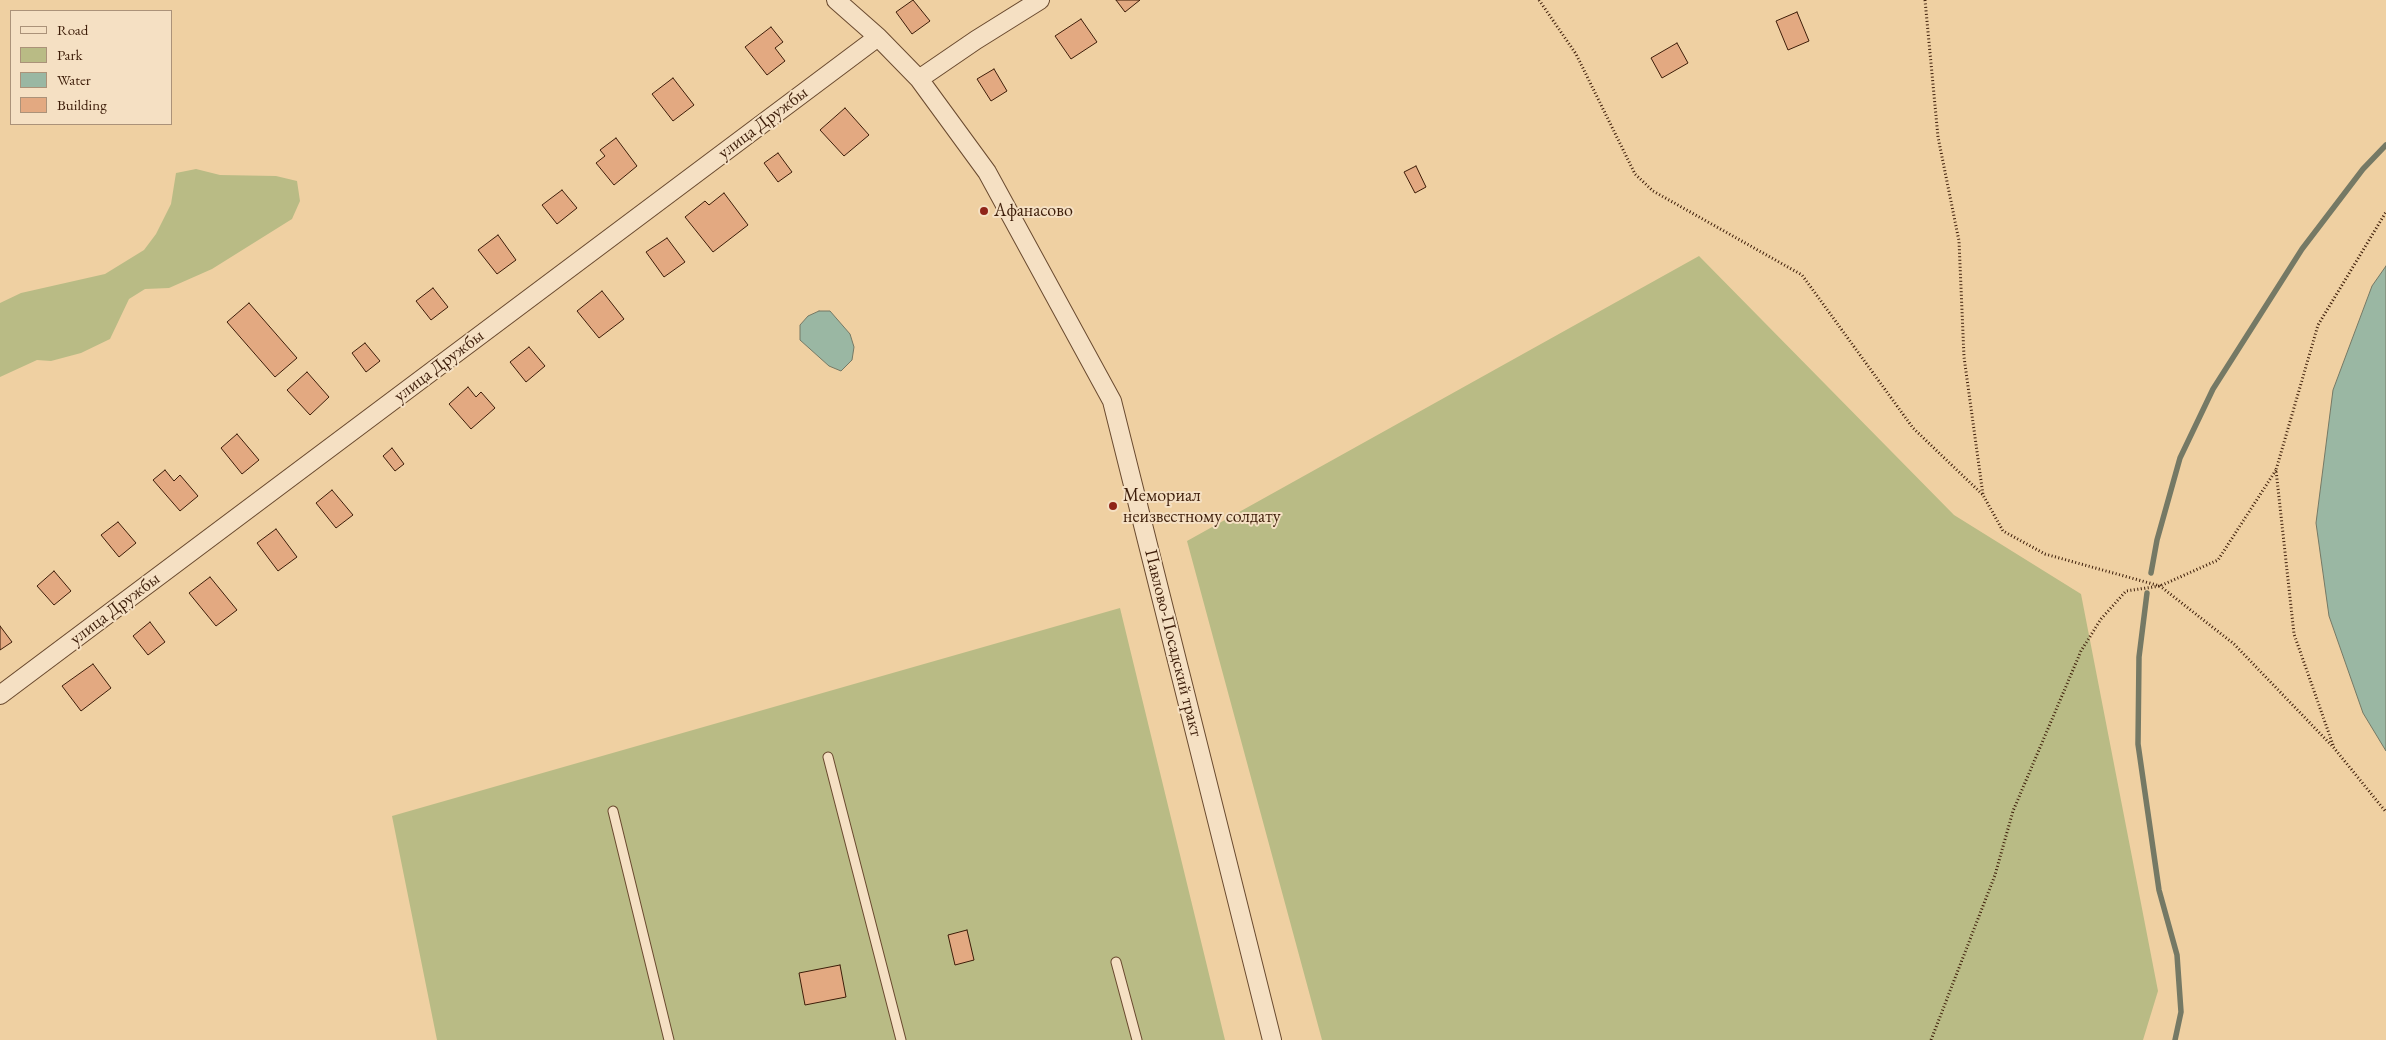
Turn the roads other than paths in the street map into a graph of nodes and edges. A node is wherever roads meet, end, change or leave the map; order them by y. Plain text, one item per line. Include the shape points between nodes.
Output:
1 (836, 0) edge
2 (1040, 0) edge
3 (878, 37) junction
4 (919, 79) junction
5 (0, 695) edge
6 (828, 757) dead end
7 (613, 811) dead end
8 (1116, 962) dead end
9 (668, 1040) edge
10 (901, 1040) edge
11 (1137, 1040) edge
12 (1272, 1040) edge

1 - 3 street, Павлово-Посадский тракт
2 - 4 street
3 - 4 street, Павлово-Посадский тракт
3 - 5 street, улица Дружбы
4 - 12 street, Павлово-Посадский тракт via 987,172 1112,401
6 - 10 lane
7 - 9 lane
8 - 11 lane

